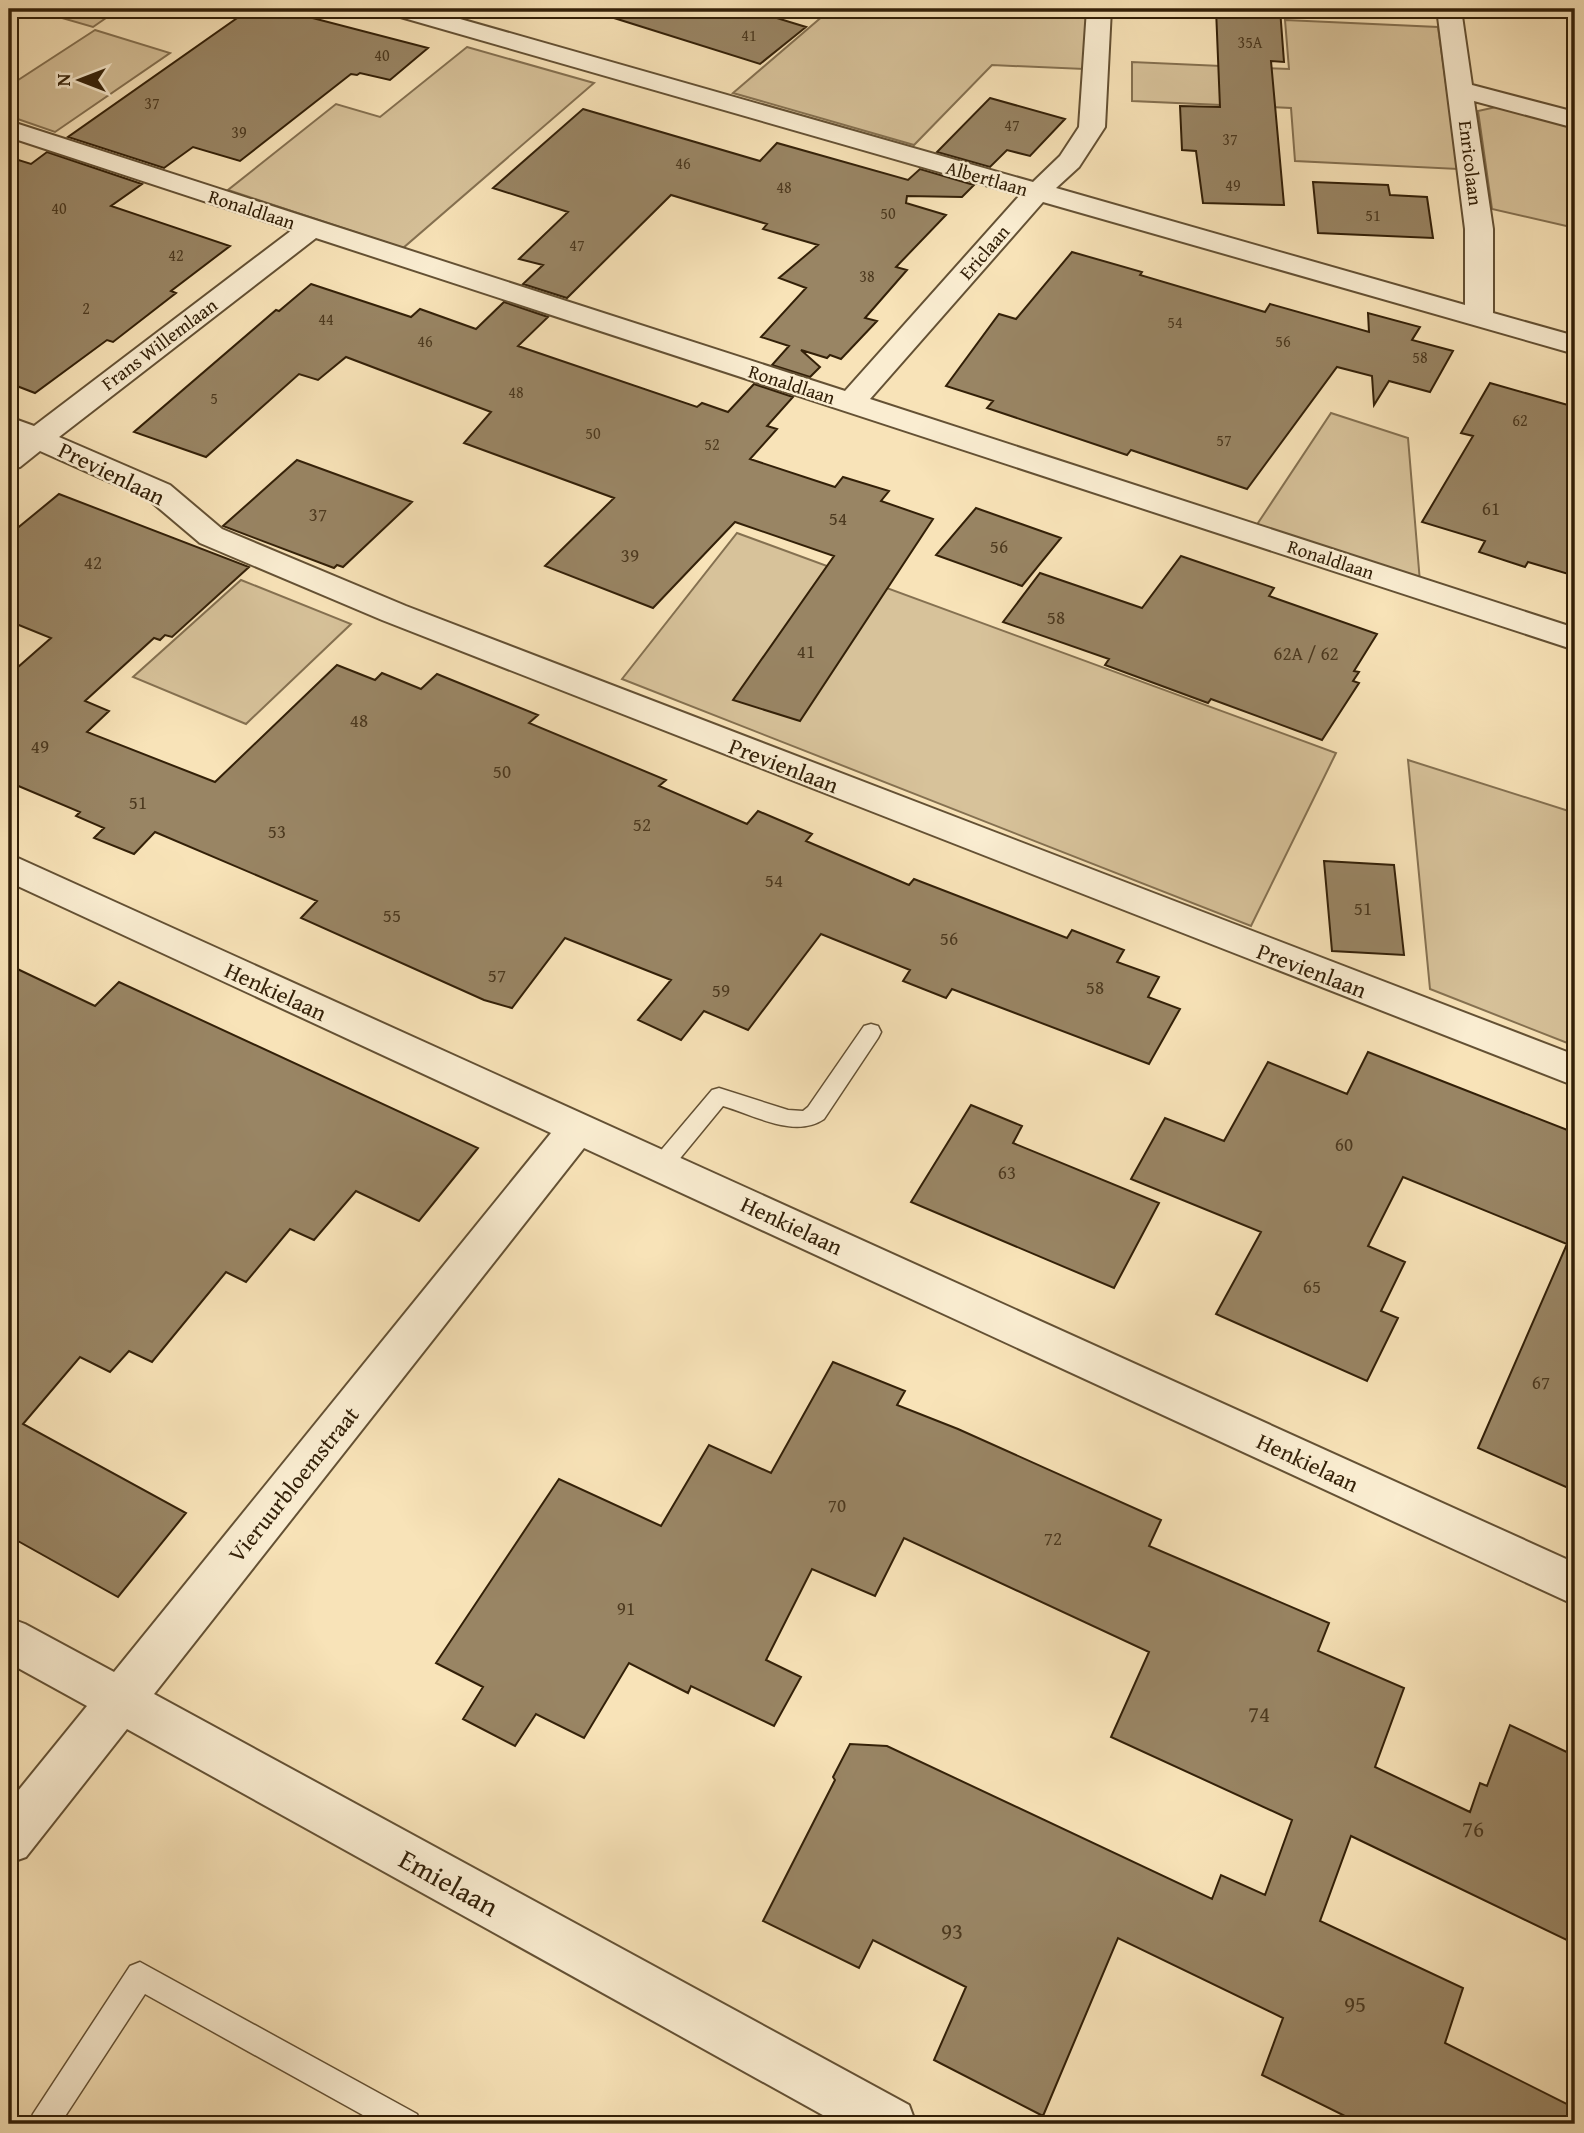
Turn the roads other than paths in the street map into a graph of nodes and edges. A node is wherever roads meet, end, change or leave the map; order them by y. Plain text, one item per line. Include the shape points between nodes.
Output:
1 (399, 9) edge
2 (1099, 9) edge
3 (1449, 9) edge
4 (1461, 90) junction
5 (1575, 120) edge
6 (9, 129) edge
7 (1037, 192) junction
8 (311, 229) junction
9 (1479, 318) junction
10 (1575, 345) edge
11 (851, 403) junction
12 (9, 426) edge
13 (37, 437) junction
14 (9, 460) edge
15 (1575, 639) edge
16 (9, 867) edge
17 (871, 1032) dead end
18 (1575, 1072) edge
19 (577, 1129) junction
20 (660, 1167) junction
21 (1575, 1585) edge
22 (9, 1639) edge
23 (119, 1702) junction
24 (9, 1840) edge
25 (47, 2123) edge
26 (407, 2124) edge
27 (890, 2124) edge

1 - 7 street, Albertlaan
2 - 7 street, Ericlaan via 1092,127 1070,161
3 - 4 street, Enricolaan
4 - 5 street
4 - 9 street, Enricolaan via 1479,229
6 - 8 street, Ronaldlaan
7 - 9 street, Albertlaan
7 - 11 street, Ericlaan
8 - 11 street, Ronaldlaan
8 - 13 street, Frans Willemlaan
9 - 10 street, Albertlaan
11 - 15 street, Ronaldlaan
12 - 13 street, Previenlaan
13 - 14 street, Frans Willemlaan
13 - 18 street, Previenlaan via 159,492 211,536 394,613
16 - 19 street, Henkielaan
17 - 20 lane via 816,1113 806,1120 719,1096
19 - 20 street, Henkielaan
19 - 23 street, Vieruurbloemstraat
20 - 21 street, Henkielaan
22 - 23 street, Emielaan
23 - 24 street, Vieruurbloemstraat
23 - 27 street, Emielaan
25 - 26 lane via 140,1976

